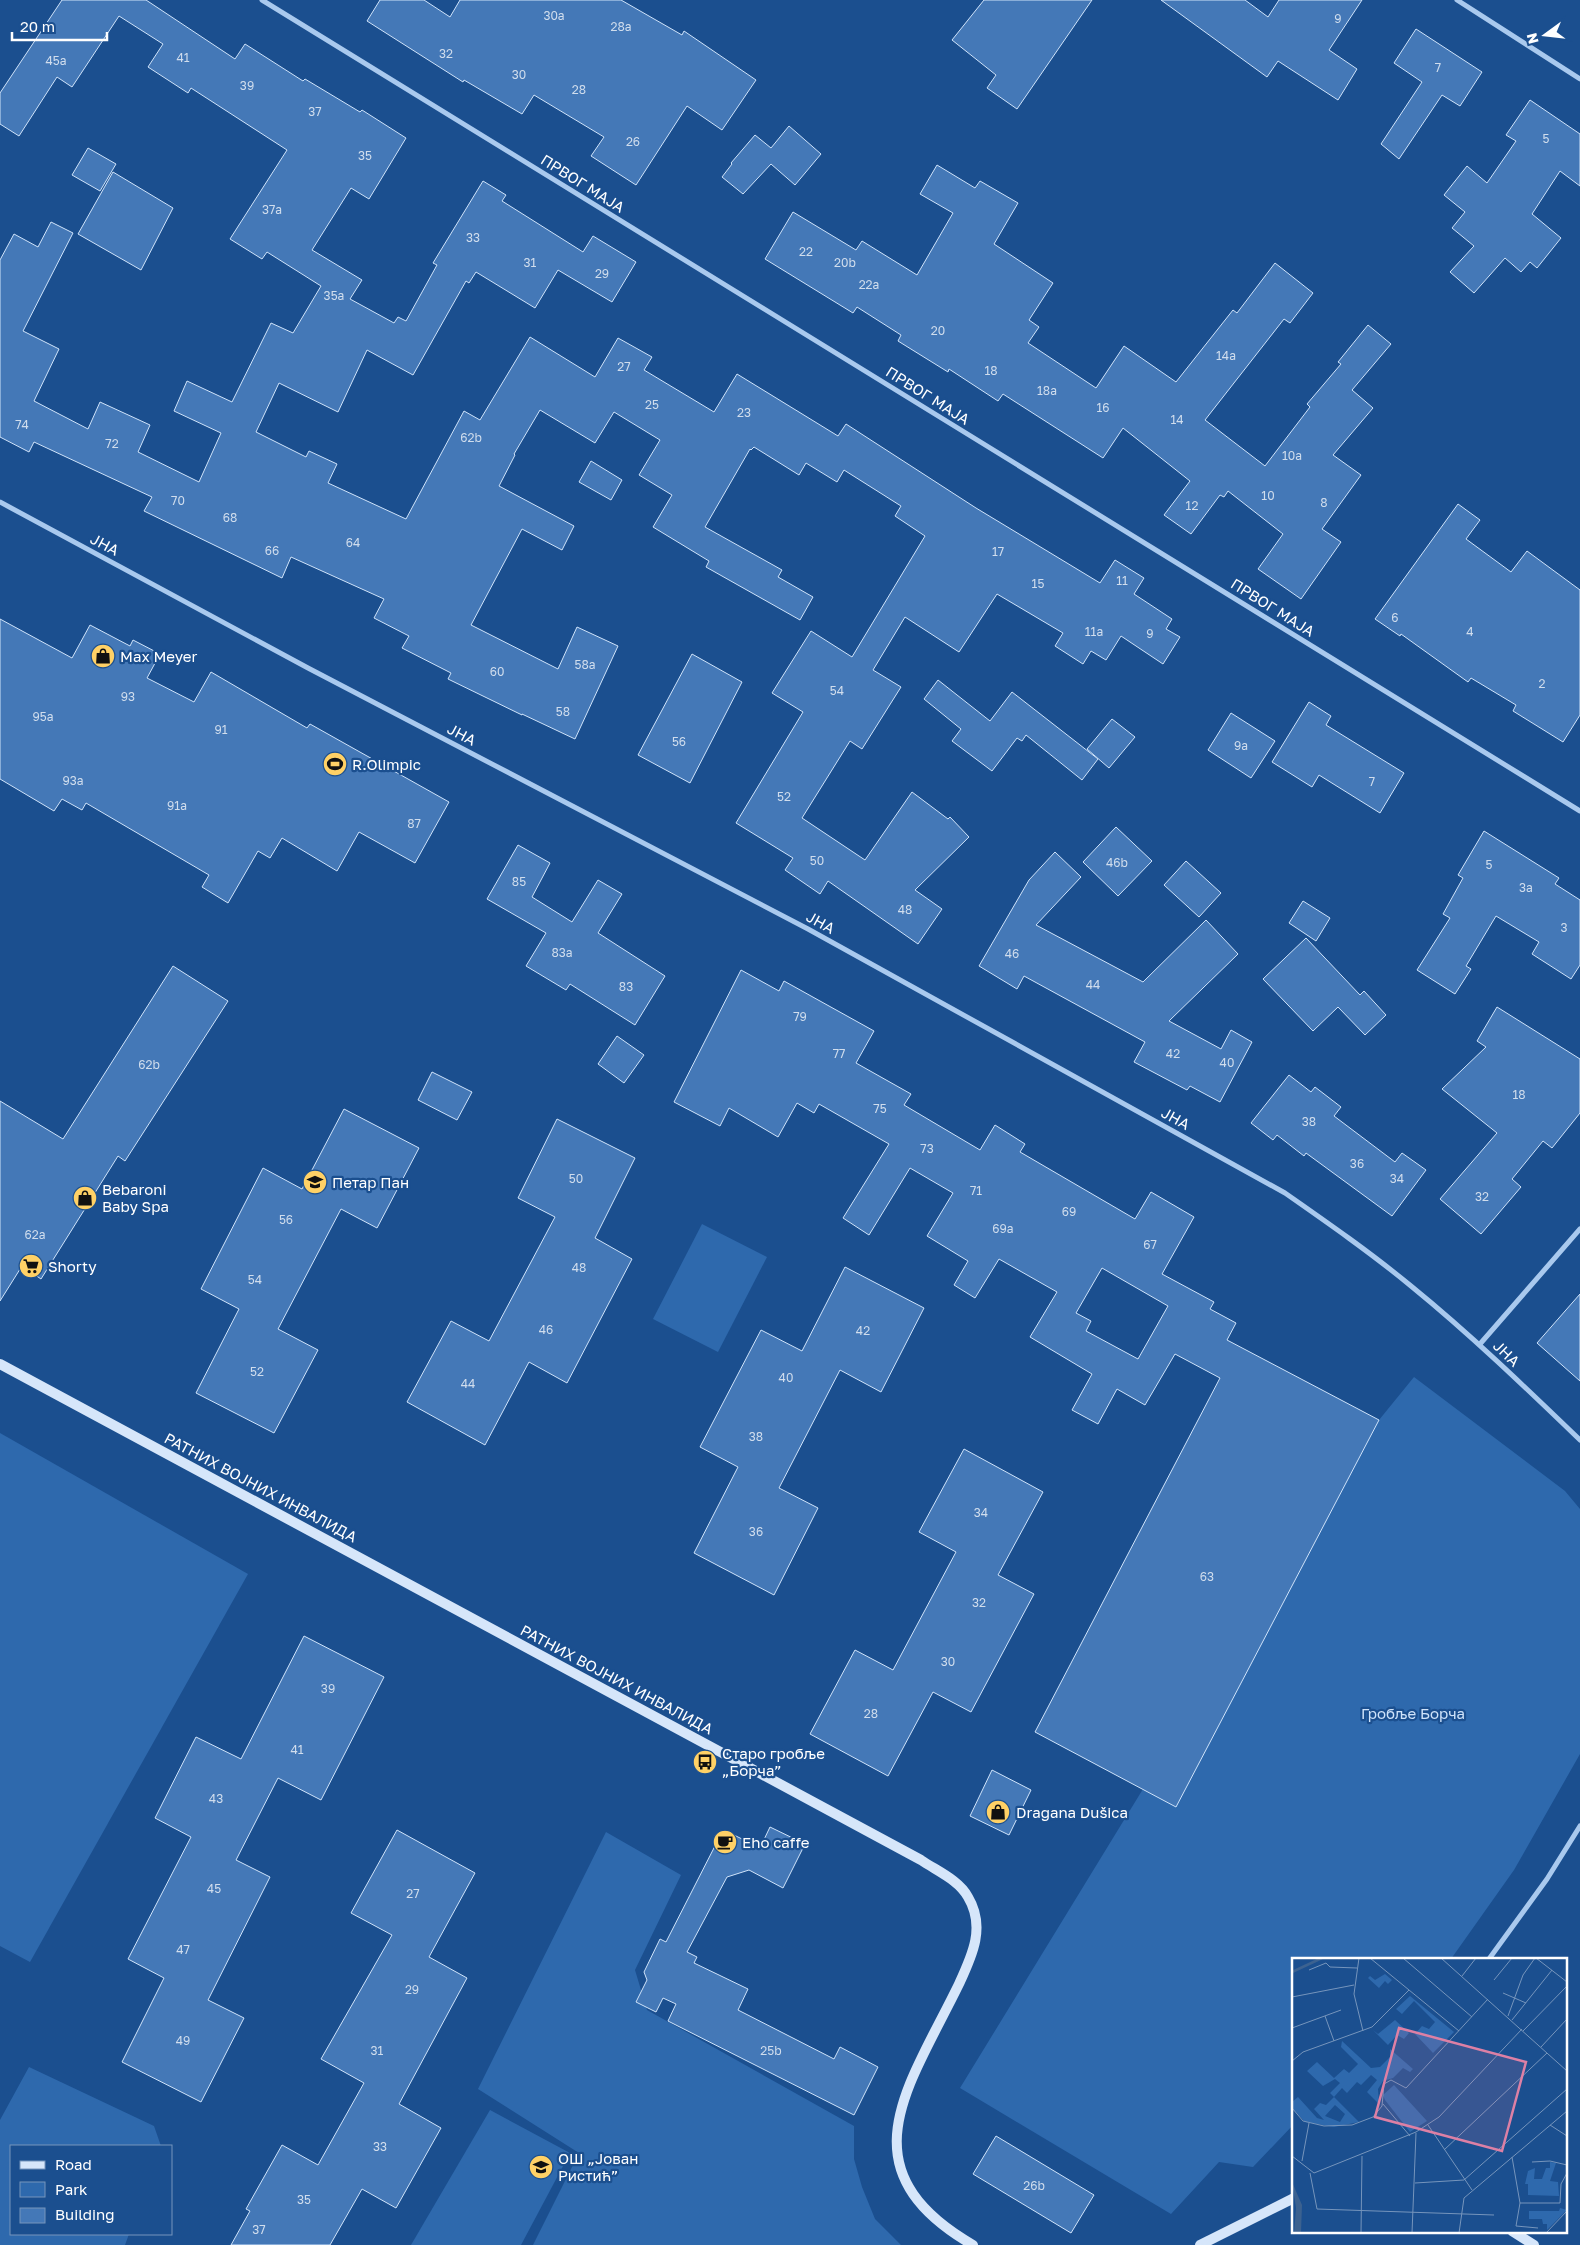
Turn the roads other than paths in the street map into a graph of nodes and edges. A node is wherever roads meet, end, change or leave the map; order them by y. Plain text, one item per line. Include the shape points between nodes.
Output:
1 (262, 0) edge
2 (1457, 0) edge
3 (1580, 79) edge
4 (0, 502) edge
5 (1580, 811) edge
6 (1580, 1229) edge
7 (1480, 1344) junction
8 (0, 1364) edge
9 (1580, 1440) edge
10 (1580, 1826) edge
11 (1490, 1958) edge
12 (1292, 2199) edge
13 (1514, 2232) edge
14 (973, 2245) edge
15 (1200, 2245) edge
16 (1534, 2245) edge

1 - 5 street, ПРВОГ МАЈА
2 - 3 street
4 - 7 street, ЈНА via 308,668 808,929 1286,1193 1411,1286
6 - 7 street
7 - 9 street, ЈНА
8 - 14 street, РАТНИХ ВОЈНИХ ИНВАЛИДА via 921,1860 960,1887 969,1898 976,1921 974,1952 910,2084 897,2122 895,2148 905,2183 917,2200 933,2217
10 - 11 street
12 - 15 street
13 - 16 street

